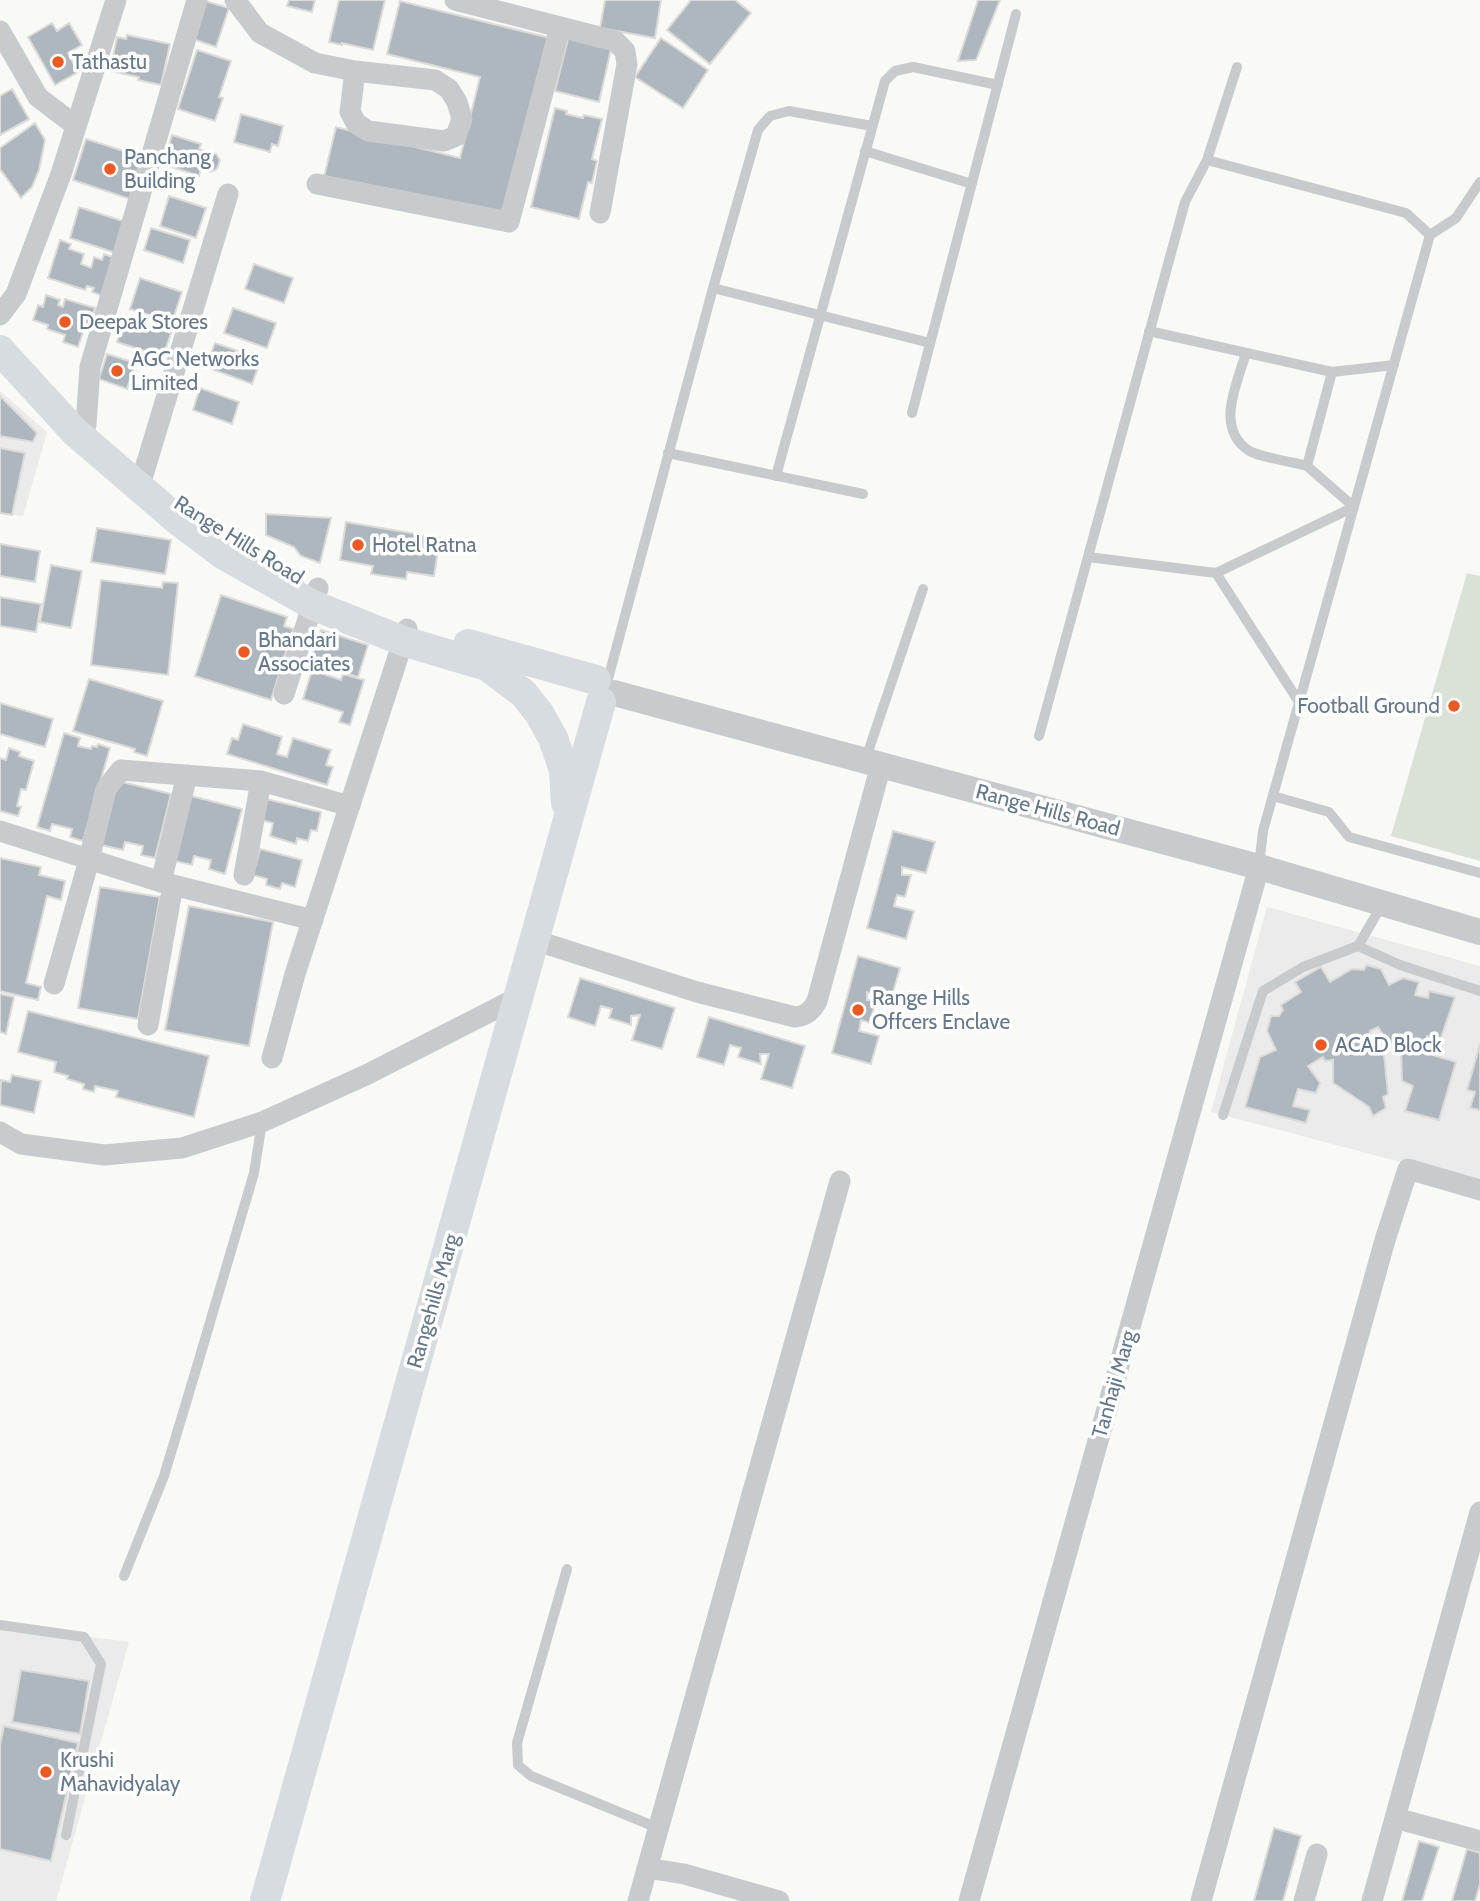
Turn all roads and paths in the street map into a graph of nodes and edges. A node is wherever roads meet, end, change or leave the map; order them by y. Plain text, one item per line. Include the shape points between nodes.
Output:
1 (116, 0) edge
2 (197, 0) edge
3 (235, 0) edge
4 (455, 0) edge
5 (1016, 14) dead end
6 (560, 27) junction
7 (0, 31) edge
8 (1237, 67) dead end
9 (355, 71) junction
10 (998, 85) junction
11 (76, 125) junction
12 (872, 126) junction
13 (865, 151) junction
14 (1207, 160) junction
15 (1480, 182) edge
16 (317, 184) dead end
17 (972, 184) junction
18 (228, 194) dead end
19 (600, 213) dead end
20 (1430, 235) junction
21 (713, 288) junction
22 (0, 315) edge
23 (820, 315) junction
24 (0, 329) edge
25 (1149, 331) junction
26 (930, 343) junction
27 (0, 350) edge
28 (1245, 353) junction
29 (1394, 365) junction
30 (1332, 372) junction
31 (912, 413) dead end
32 (86, 425) junction
33 (668, 453) junction
34 (1307, 466) junction
35 (144, 475) junction
36 (776, 476) junction
37 (863, 494) dead end
38 (1354, 507) junction
39 (1088, 557) junction
40 (1216, 573) junction
41 (923, 589) dead end
42 (316, 596) junction
43 (405, 634) junction
44 (487, 666) junction
45 (602, 690) junction
46 (284, 694) dead end
47 (1299, 702) junction
48 (1039, 736) dead end
49 (873, 763) junction
50 (187, 775) junction
51 (261, 781) junction
52 (1273, 796) junction
53 (350, 806) junction
54 (568, 821) junction
55 (0, 831) edge
56 (89, 860) junction
57 (1259, 867) junction
58 (1480, 873) edge
59 (243, 875) dead end
60 (167, 884) junction
61 (1383, 903) junction
62 (313, 920) junction
63 (1480, 932) edge
64 (534, 940) junction
65 (1357, 946) junction
66 (54, 984) dead end
67 (1480, 991) edge
68 (519, 997) junction
69 (148, 1026) dead end
70 (272, 1058) dead end
71 (1223, 1115) dead end
72 (262, 1122) junction
73 (0, 1132) edge
74 (840, 1181) dead end
75 (1480, 1190) edge
76 (1480, 1513) edge
77 (1473, 1563) edge
78 (567, 1569) dead end
79 (124, 1576) dead end
80 (0, 1625) edge
81 (1395, 1818) junction
82 (658, 1828) junction
83 (66, 1835) dead end
84 (1480, 1841) edge
85 (1317, 1854) dead end
86 (648, 1868) junction
87 (265, 1901) edge
88 (638, 1901) edge
89 (779, 1901) edge
90 (969, 1901) edge
91 (1201, 1901) edge
92 (1304, 1901) edge
93 (1372, 1901) edge

1 - 11 street
2 - 32 street via 90,367
3 - 9 street via 260,33 315,63
4 - 6 street
5 - 10 lane
6 - 16 street via 509,222
6 - 19 street via 615,41 627,57
7 - 11 street via 38,97
8 - 14 lane
9 - 9 street via 435,80 449,89 461,119 456,136 444,141 361,128 350,112
10 - 12 lane via 904,68 885,81
10 - 17 lane
11 - 22 street via 16,294
12 - 13 lane
12 - 21 lane via 789,111 764,122
13 - 17 lane
13 - 23 lane
14 - 20 lane via 1406,214
14 - 25 lane via 1185,202
15 - 20 lane via 1456,218
17 - 26 lane
18 - 35 street
20 - 29 lane
21 - 23 lane
21 - 33 lane
23 - 26 lane
23 - 36 lane
24 - 32 main road, Range Hills Road
25 - 28 lane
25 - 39 lane
26 - 31 lane
27 - 42 main road via 75,432 180,523 223,555
28 - 30 lane
28 - 34 lane via 1229,412 1231,431 1249,451
29 - 30 lane
29 - 38 lane
30 - 34 lane
32 - 35 main road, Range Hills Road
33 - 36 lane
33 - 45 lane
34 - 38 lane
35 - 42 main road, Range Hills Road via 188,513
36 - 37 lane
38 - 40 lane
38 - 47 lane
39 - 40 lane
39 - 48 lane
40 - 47 lane
41 - 49 lane
42 - 43 main road, Range Hills Road
42 - 46 street
43 - 44 main road, Range Hills Road
43 - 45 main road, Range Hills Road via 453,640
43 - 53 street
44 - 45 main road, Range Hills Road
44 - 54 main road via 523,693 553,738 564,770
45 - 49 street, Range Hills Road
45 - 54 main road, Rangehills Marg
47 - 52 lane
49 - 57 street, Range Hills Road
49 - 64 street via 817,1001 802,1016 697,992
50 - 51 street
50 - 56 street via 121,770 106,789
50 - 60 street
51 - 53 street
51 - 59 street
52 - 57 lane
52 - 58 lane via 1329,812 1349,837
53 - 62 street
54 - 64 main road, Rangehills Marg
55 - 56 street
56 - 60 street
56 - 66 street
57 - 61 street, Range Hills Road
57 - 90 street, Tanhaji Marg
60 - 62 street
60 - 69 street
61 - 63 street, Range Hills Road
61 - 65 lane
62 - 70 street
64 - 68 main road, Rangehills Marg
65 - 67 lane
65 - 71 lane via 1303,967 1263,991
68 - 72 street
68 - 87 main road, Rangehills Marg
72 - 73 street via 182,1148 104,1154 21,1144
72 - 79 lane via 254,1173 164,1476
74 - 82 street
75 - 91 street via 1408,1169
76 - 77 street
77 - 81 street
78 - 82 lane via 517,1743 518,1765 531,1776
80 - 83 lane via 84,1637 101,1664
81 - 84 street
81 - 93 street
82 - 86 street
85 - 92 street
86 - 88 street
86 - 89 street

